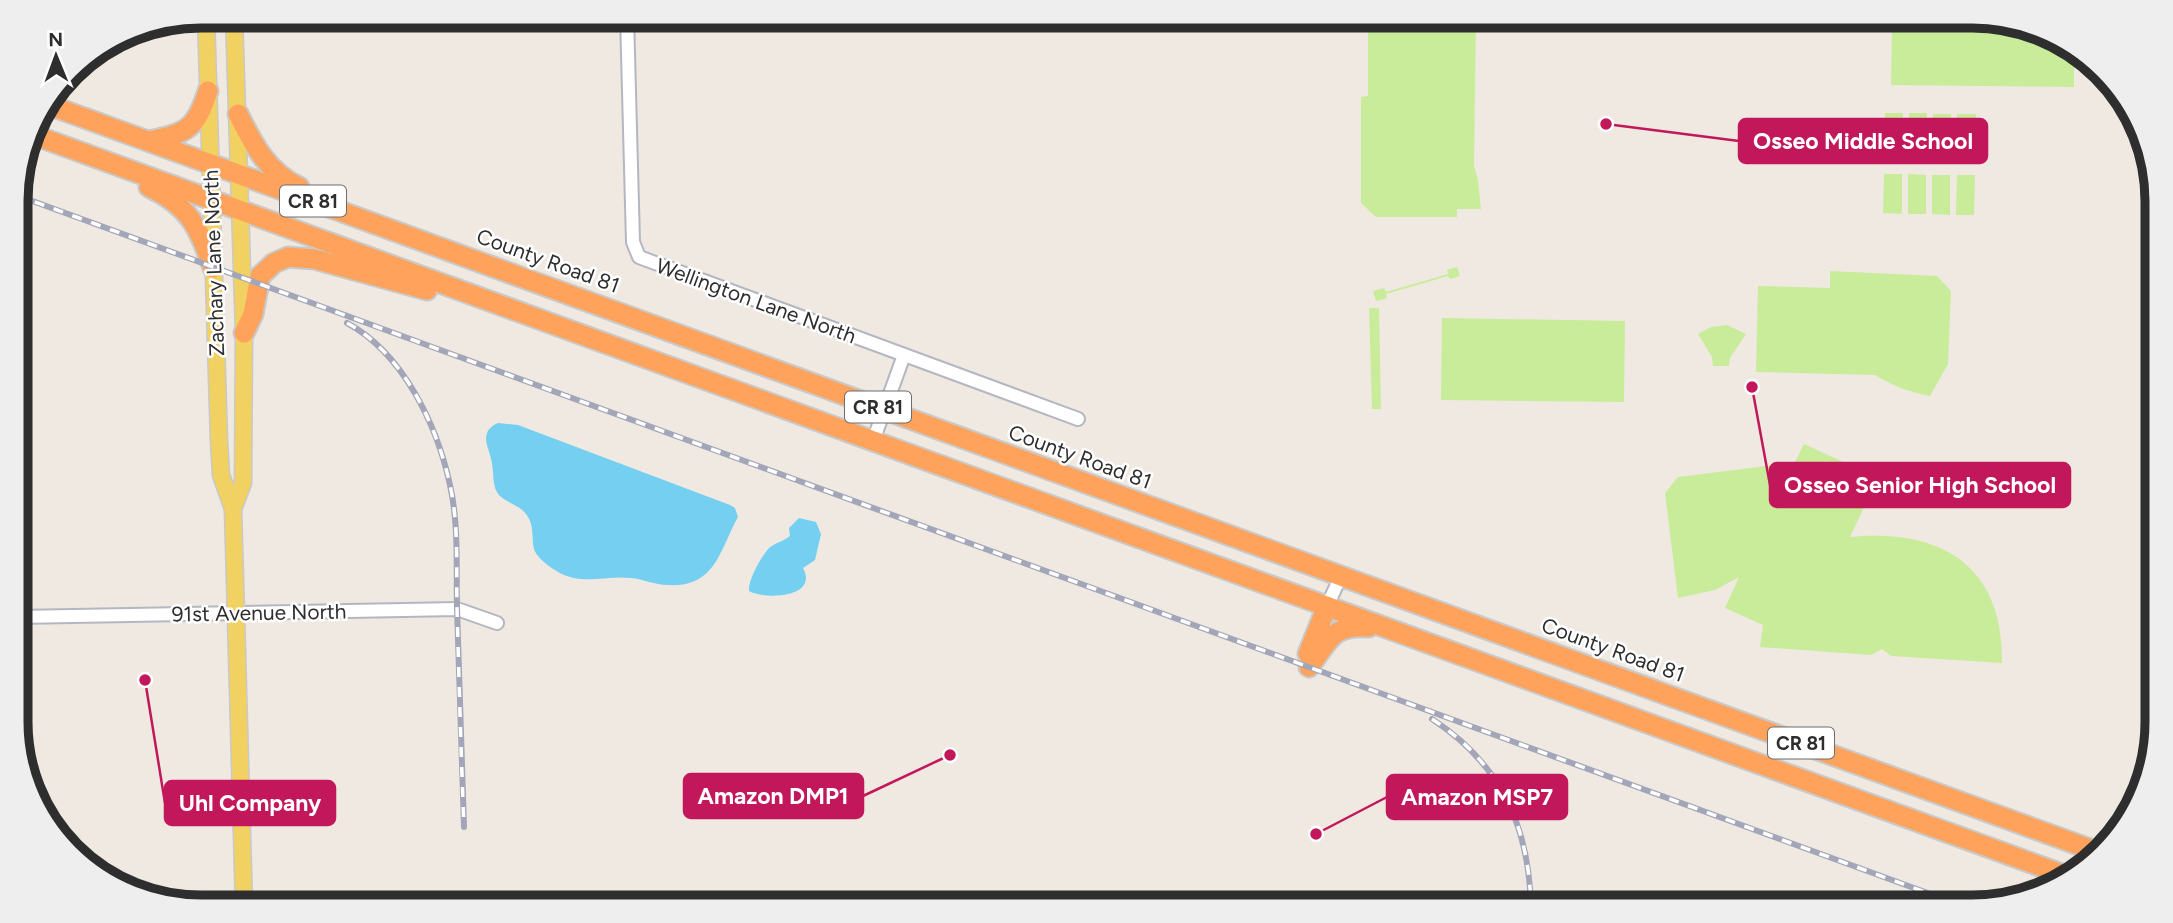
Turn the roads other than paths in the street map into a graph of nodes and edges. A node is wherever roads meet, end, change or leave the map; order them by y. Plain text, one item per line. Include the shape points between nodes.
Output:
1 (206, 28) edge
2 (235, 28) edge
3 (236, 28) edge
4 (627, 28) edge
5 (235, 33) junction
6 (208, 91) junction
7 (56, 107) edge
8 (238, 114) junction
9 (40, 137) edge
10 (148, 141) junction
11 (63, 145) junction
12 (211, 164) junction
13 (240, 175) junction
14 (213, 200) junction
15 (241, 210) junction
16 (416, 237) junction
17 (213, 268) junction
18 (518, 311) junction
19 (244, 333) junction
20 (904, 355) junction
21 (884, 410) junction
22 (1078, 419) dead end
23 (873, 441) junction
24 (233, 509) junction
25 (1341, 576) junction
26 (1327, 606) junction
27 (235, 613) junction
28 (28, 617) edge
29 (498, 623) dead end
30 (1386, 629) junction
31 (2089, 849) edge
32 (2057, 872) edge
33 (244, 895) edge

1 - 6 main road, Zachary Lane North
2 - 5 main road, Zachary Lane North
3 - 5 main road
4 - 20 street, Wellington Lane North via 634,242 639,257
5 - 8 main road, Zachary Lane North
6 - 10 highway via 201,114 187,131
6 - 12 main road, Zachary Lane North
7 - 10 highway, County Road 81 / CR 81
8 - 13 main road, Zachary Lane North
8 - 16 highway via 277,174
9 - 11 highway, CR 81
10 - 12 highway, County Road 81 / CR 81
11 - 14 highway, CR 81
11 - 17 highway via 176,202 197,226
12 - 13 highway, County Road 81 / CR 81
12 - 14 main road, Zachary Lane North
13 - 15 main road, Zachary Lane North
13 - 16 highway, County Road 81 / CR 81
14 - 15 highway, CR 81
14 - 17 main road, Zachary Lane North
15 - 18 highway, CR 81
15 - 19 main road, Zachary Lane North
16 - 21 highway, County Road 81 / CR 81
17 - 24 main road, Zachary Lane North via 221,475
18 - 19 highway via 288,257 260,276 253,314
18 - 23 highway, CR 81
19 - 24 main road, Zachary Lane North via 243,483
20 - 21 street
20 - 22 street, Wellington Lane North
21 - 23 street
21 - 25 highway, County Road 81 / CR 81
23 - 26 highway, CR 81
24 - 27 main road, Zachary Lane North
25 - 26 street
25 - 31 highway, County Road 81 / CR 81
26 - 30 highway, CR 81
26 - 30 highway via 1308,654 1309,667 1334,632 1359,626
27 - 28 street, 91st Avenue North
27 - 29 street, 91st Avenue North via 457,609
27 - 33 main road, Zachary Lane North
30 - 32 highway, CR 81

